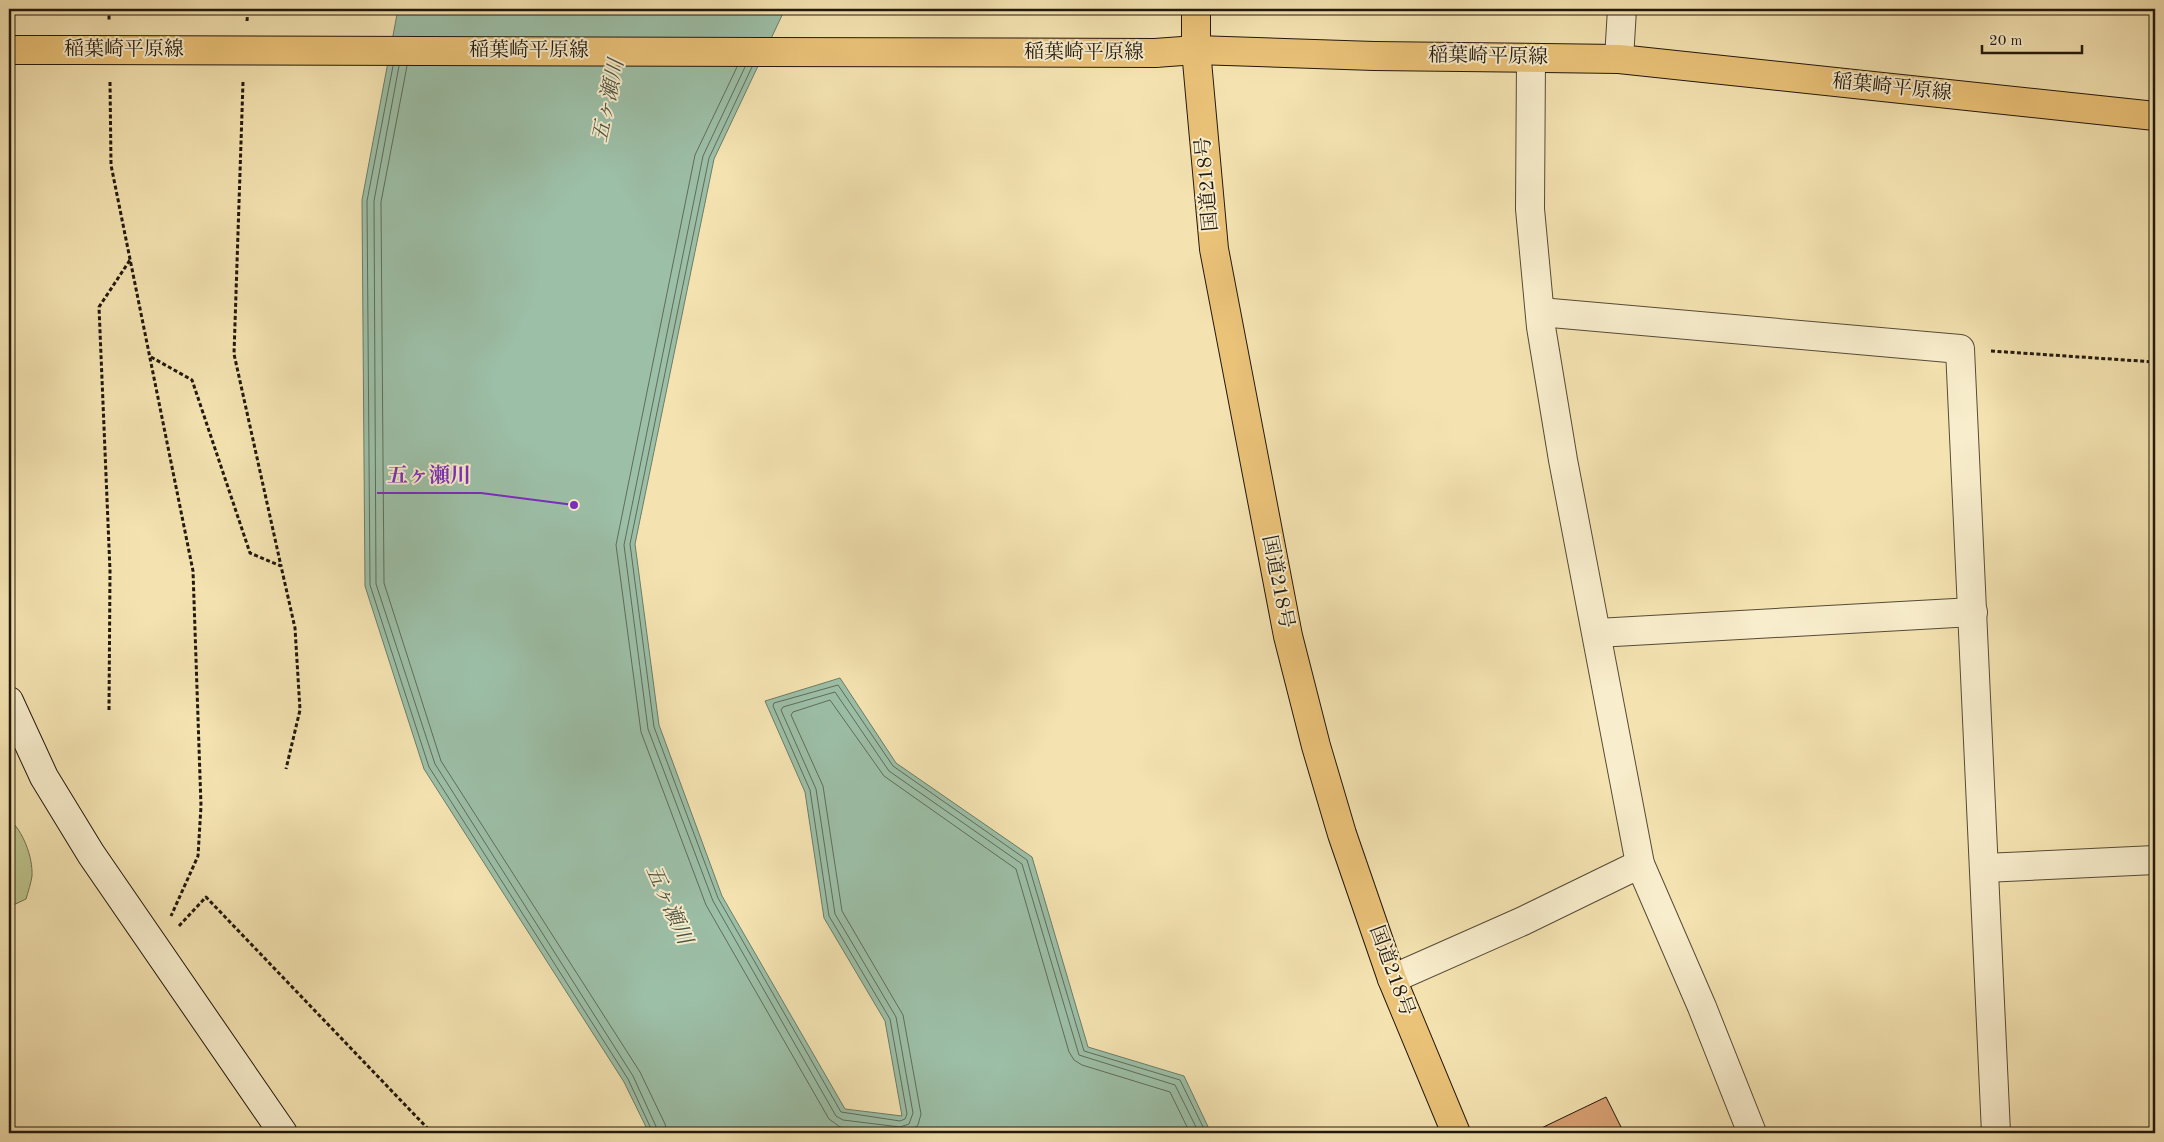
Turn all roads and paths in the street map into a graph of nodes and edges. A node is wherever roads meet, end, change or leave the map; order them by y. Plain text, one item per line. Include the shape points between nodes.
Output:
1 (109, 9) edge
2 (248, 9) edge
3 (1196, 9) edge
4 (1622, 9) edge
5 (109, 28) dead end
6 (247, 29) dead end
7 (9, 50) edge
8 (1196, 50) junction
9 (1531, 58) junction
10 (1618, 59) junction
11 (110, 77) dead end
12 (243, 78) dead end
13 (2155, 116) edge
14 (130, 259) junction
15 (1540, 312) junction
16 (1960, 349) junction
17 (150, 357) junction
18 (2155, 362) edge
19 (282, 566) junction
20 (1973, 612) junction
21 (1597, 633) junction
22 (9, 701) edge
23 (109, 710) dead end
24 (286, 769) dead end
25 (2155, 860) edge
26 (1640, 864) junction
27 (1984, 868) junction
28 (156, 950) junction
29 (1392, 979) junction
30 (282, 1133) edge
31 (432, 1133) edge
32 (1456, 1133) edge
33 (1752, 1133) edge
34 (1996, 1133) edge

1 - 5 path
2 - 6 path
3 - 8 main road, 国道218号
4 - 10 street
7 - 8 main road, 稲葉崎平原線, bridge via 1155,53
8 - 9 main road, 稲葉崎平原線
8 - 29 main road, 国道218号 via 1214,249 1288,636 1342,834
9 - 10 main road, 稲葉崎平原線
9 - 15 street via 1530,209
10 - 13 main road, 稲葉崎平原線
11 - 14 path via 111,165
12 - 19 path via 234,354
14 - 17 path
14 - 23 path via 98,307 110,571
15 - 16 street
15 - 21 street via 1563,460
16 - 18 path
16 - 20 street
17 - 19 path via 192,380 250,552
17 - 28 path via 193,571 201,806 198,856
19 - 24 path via 295,628 300,710
20 - 21 street
20 - 27 street
21 - 26 street
22 - 28 street via 44,776 91,854
25 - 27 street
26 - 29 street
26 - 33 street
27 - 34 street
28 - 30 street
28 - 31 path via 206,898
29 - 32 main road, 国道218号

